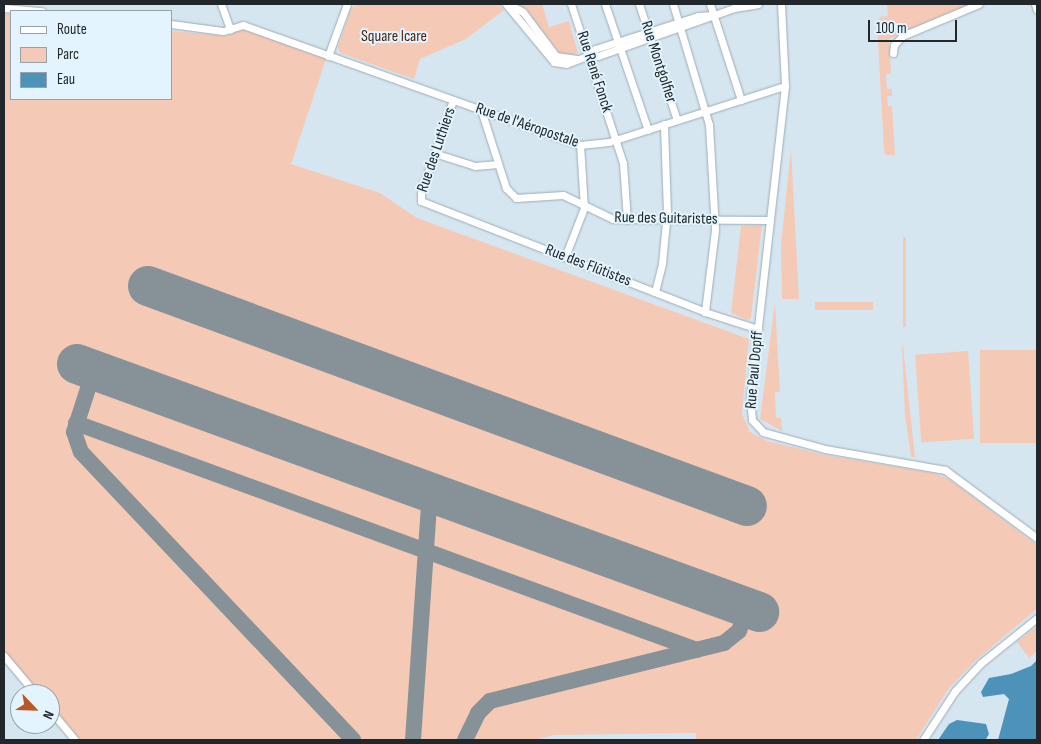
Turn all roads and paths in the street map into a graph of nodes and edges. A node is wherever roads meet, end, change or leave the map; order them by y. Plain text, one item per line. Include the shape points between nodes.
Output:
1 (221, 4) edge
2 (346, 4) edge
3 (507, 4) edge
4 (571, 4) edge
5 (604, 4) edge
6 (639, 4) edge
7 (673, 4) edge
8 (710, 4) edge
9 (758, 4) edge
10 (781, 4) edge
11 (979, 4) edge
12 (1035, 4) edge
13 (736, 6) edge
14 (30, 7) edge
15 (4, 8) edge
16 (1037, 10) edge
17 (714, 15) junction
18 (172, 24) edge
19 (680, 25) junction
20 (230, 29) junction
21 (649, 35) junction
22 (618, 45) junction
23 (893, 53) dead end
24 (589, 54) junction
25 (328, 56) junction
26 (784, 86) junction
27 (453, 100) junction
28 (742, 100) junction
29 (481, 110) junction
30 (707, 111) junction
31 (677, 120) junction
32 (664, 124) junction
33 (648, 130) junction
34 (616, 140) junction
35 (580, 145) junction
36 (434, 154) junction
37 (498, 164) junction
38 (420, 200) joint
39 (584, 204) junction
40 (627, 220) junction
41 (714, 220) junction
42 (770, 220) junction
43 (666, 221) junction
44 (565, 257) junction
45 (655, 292) junction
46 (705, 312) junction
47 (758, 329) junction
48 (1037, 538) edge
49 (1037, 618) edge
50 (4, 656) edge
51 (28, 684) edge
52 (60, 722) edge
53 (75, 740) edge
54 (923, 740) edge

1 - 20 street
2 - 25 street
3 - 24 street via 523,12 556,56 577,59
4 - 24 street, Rue René Fonck
5 - 22 street
6 - 21 street, Rue Montgolfier
7 - 19 street
8 - 17 street
9 - 13 street
10 - 26 street, Rue Paul Dopff
11 - 23 street via 902,36 894,45
12 - 16 street
13 - 17 street
14 - 15 street
17 - 19 street
17 - 28 street
18 - 20 street, Rue de l'Aéropostale via 223,31
19 - 21 street
19 - 30 street
20 - 25 street, Rue de l'Aéropostale via 243,25
21 - 22 street
21 - 31 street, Rue Montgolfier
22 - 24 street via 598,56
22 - 33 street
24 - 34 street, Rue René Fonck
25 - 27 street, Rue de l'Aéropostale
26 - 28 street, Rue de l'Aéropostale
26 - 42 street, Rue Paul Dopff
27 - 29 street, Rue de l'Aéropostale
27 - 36 street, Rue des Luthiers
28 - 30 street, Rue de l'Aéropostale
29 - 35 street, Rue de l'Aéropostale
29 - 37 street, Rue des Guitaristes
30 - 31 street, Rue de l'Aéropostale
30 - 41 street
31 - 32 street, Rue de l'Aéropostale
32 - 33 street, Rue de l'Aéropostale
32 - 43 street
33 - 34 street, Rue de l'Aéropostale
34 - 35 street, Rue de l'Aéropostale via 595,146
34 - 40 street, Rue René Fonck via 624,168
35 - 39 street
36 - 37 street via 475,166
36 - 38 street, Rue des Luthiers
37 - 39 street, Rue des Guitaristes via 506,188 516,198 559,195
38 - 44 street, Rue des Flûtistes
39 - 40 street, Rue des Guitaristes via 605,217
39 - 44 street
40 - 43 street, Rue des Guitaristes
41 - 42 street, Rue des Guitaristes
41 - 43 street, Rue des Guitaristes
41 - 46 street
42 - 47 street, Rue Paul Dopff
43 - 45 street
44 - 45 street, Rue des Flûtistes
45 - 46 street, Rue des Flûtistes
46 - 47 street, Rue des Flûtistes
47 - 48 street, Rue Paul Dopff via 749,412 763,432 825,449 945,470
49 - 54 street via 962,684
50 - 51 street
52 - 53 street

